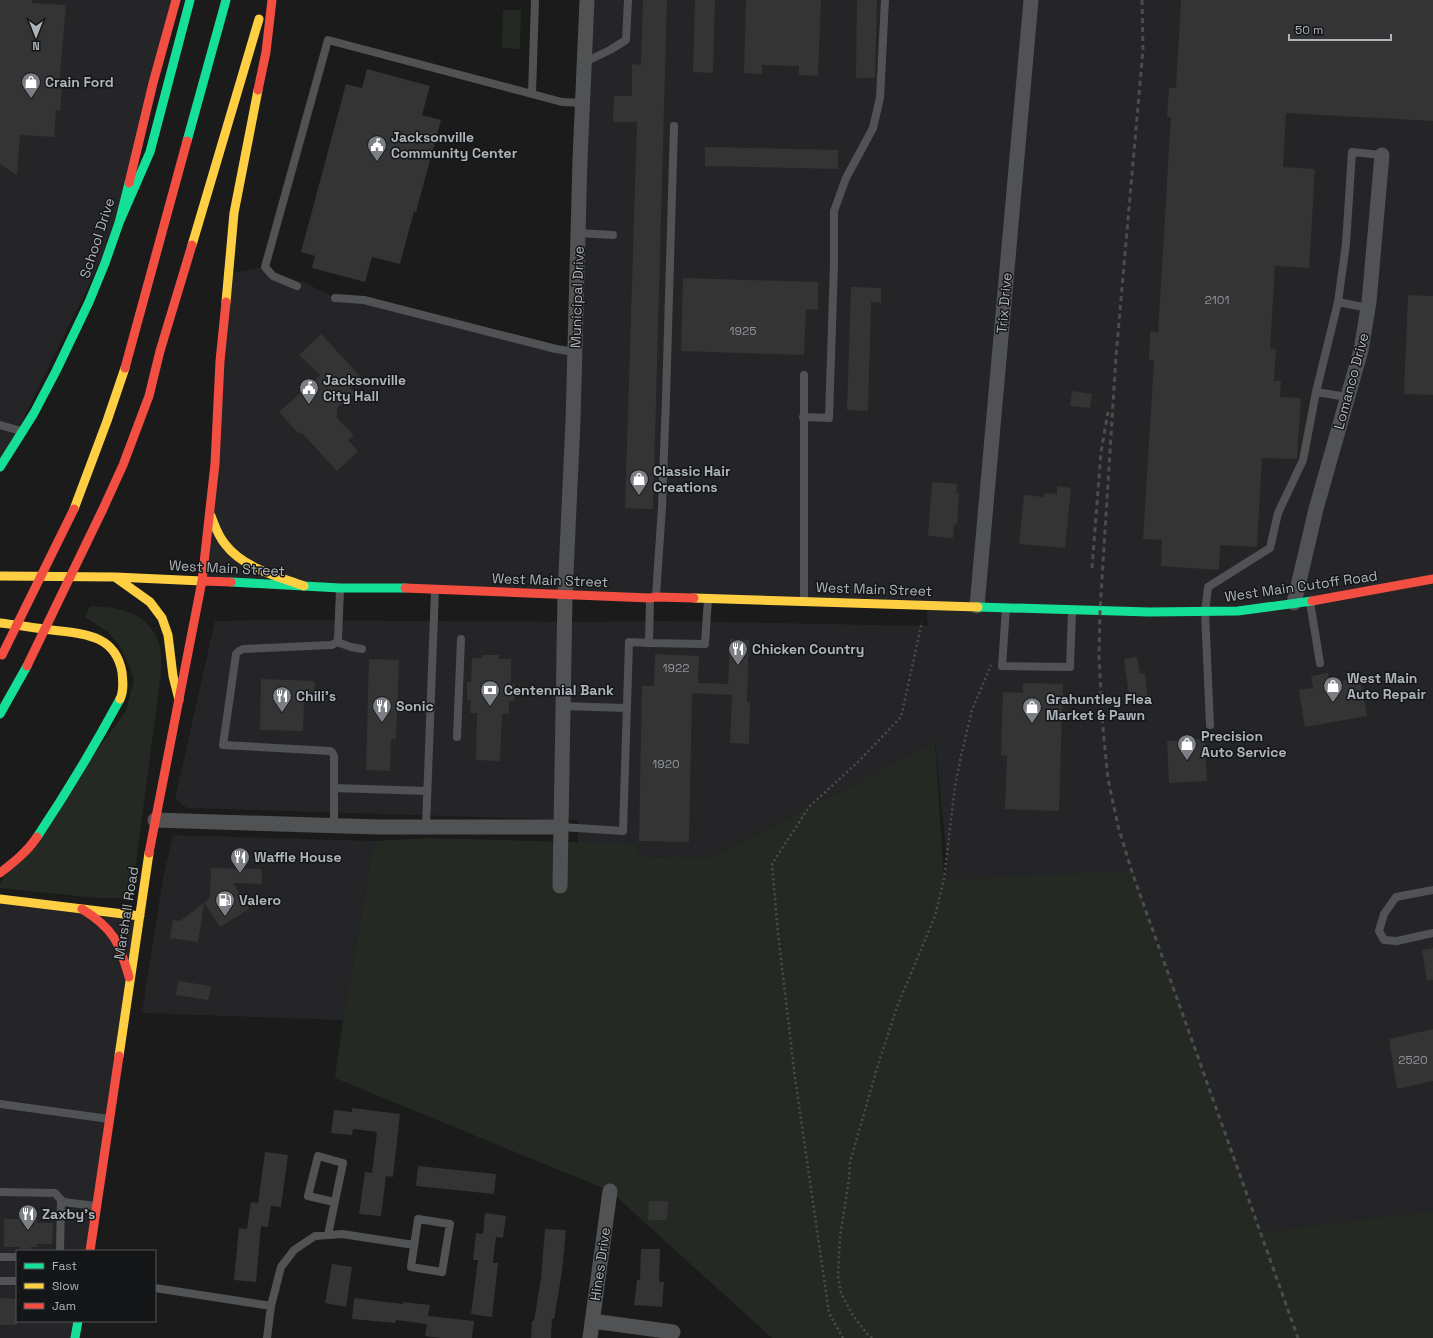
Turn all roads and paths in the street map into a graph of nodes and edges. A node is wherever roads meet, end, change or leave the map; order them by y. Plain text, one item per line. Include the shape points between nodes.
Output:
1 (176, 0) edge
2 (190, 0) edge
3 (226, 0) edge
4 (265, 0) edge
5 (272, 0) edge
6 (535, 0) edge
7 (587, 0) edge
8 (628, 0) edge
9 (885, 0) edge
10 (1031, 0) edge
11 (585, 62) junction
12 (532, 94) junction
13 (583, 104) junction
14 (674, 126) dead end
15 (1382, 155) joint
16 (118, 223) junction
17 (579, 233) junction
18 (613, 235) dead end
19 (297, 286) dead end
20 (335, 298) dead end
21 (1338, 302) junction
22 (1368, 308) junction
23 (575, 352) junction
24 (804, 376) dead end
25 (1316, 392) junction
26 (1347, 397) junction
27 (803, 417) junction
28 (0, 425) edge
29 (23, 431) junction
30 (0, 468) edge
31 (210, 511) junction
32 (0, 576) edge
33 (115, 577) junction
34 (1433, 579) edge
35 (202, 581) junction
36 (304, 586) junction
37 (340, 588) junction
38 (435, 589) junction
39 (565, 595) junction
40 (653, 597) junction
41 (708, 598) junction
42 (804, 601) junction
43 (1310, 601) junction
44 (1294, 603) junction
45 (926, 605) junction
46 (977, 606) junction
47 (1006, 608) junction
48 (1072, 610) junction
49 (1100, 611) joint
50 (1205, 612) junction
51 (0, 623) edge
52 (461, 639) dead end
53 (337, 642) junction
54 (649, 643) junction
55 (362, 649) dead end
56 (1, 656) edge
57 (993, 659) dead end
58 (1320, 663) dead end
59 (179, 700) junction
60 (563, 706) junction
61 (626, 708) junction
62 (0, 714) edge
63 (1210, 725) dead end
64 (457, 737) dead end
65 (334, 788) junction
66 (427, 792) junction
67 (155, 820) junction
68 (334, 825) junction
69 (426, 827) junction
70 (561, 827) junction
71 (0, 873) edge
72 (560, 886) dead end
73 (1433, 890) edge
74 (0, 899) edge
75 (81, 909) junction
76 (140, 916) junction
77 (1433, 933) edge
78 (130, 979) junction
79 (0, 1104) edge
80 (110, 1119) junction
81 (610, 1191) dead end
82 (0, 1192) edge
83 (61, 1201) junction
84 (334, 1202) junction
85 (97, 1206) junction
86 (328, 1235) junction
87 (414, 1245) junction
88 (60, 1250) edge
89 (90, 1250) edge
90 (0, 1257) edge
91 (16, 1257) edge
92 (0, 1281) edge
93 (16, 1281) edge
94 (156, 1288) edge
95 (271, 1306) junction
96 (592, 1321) junction
97 (78, 1322) edge
98 (673, 1332) dead end
99 (75, 1338) edge
100 (267, 1338) edge
101 (590, 1338) edge
102 (843, 1338) edge
103 (872, 1338) edge

1 - 16 main road, School Drive
2 - 16 main road via 150,152
3 - 56 main road, bridge via 125,367 107,421 74,509
4 - 62 main road, bridge via 160,351 149,396 123,465 102,511 27,666
5 - 31 main road, Marshall Road via 266,52 234,213 220,361
6 - 12 lane
7 - 11 street, Municipal Drive
8 - 11 lane via 626,40
9 - 27 lane via 880,98 873,128 846,178 834,211 829,418
10 - 46 street, Trix Drive
11 - 13 street, Municipal Drive
12 - 13 lane via 562,102
12 - 19 lane via 328,40 265,267 273,276
13 - 17 street, Municipal Drive
14 - 40 lane via 662,507
15 - 21 lane via 1352,152 1346,244
15 - 22 street, Lomanco Drive
16 - 29 main road, School Drive via 89,302 56,371
17 - 18 lane
17 - 23 street, Municipal Drive
20 - 23 lane via 364,300 556,350
21 - 22 lane
21 - 25 lane
22 - 26 street, Lomanco Drive via 1361,350
23 - 39 street, Municipal Drive
24 - 27 lane
25 - 26 lane
25 - 50 lane via 1303,460 1278,513 1270,548 1208,587
26 - 44 street, Lomanco Drive via 1316,509
27 - 42 lane
28 - 29 lane
29 - 30 main road, School Drive
31 - 35 main road, Marshall Road
31 - 36 main road via 214,526 228,549 255,568
32 - 33 main road, West Main Street
33 - 35 main road, West Main Street
33 - 59 main road via 150,602 166,625
34 - 43 main road, West Main Cutoff Road
35 - 36 main road, West Main Street
35 - 59 main road, Marshall Road
36 - 37 main road, West Main Street
37 - 38 main road, West Main Street
37 - 53 lane
38 - 39 main road, West Main Street
38 - 66 lane
39 - 40 main road, West Main Street
39 - 60 street, Municipal Drive
40 - 41 main road, West Main Street
40 - 54 lane
41 - 42 main road, West Main Street
41 - 54 lane via 705,644
42 - 45 main road, West Main Street
43 - 44 main road, West Main Cutoff Road
43 - 58 lane
44 - 50 main road, West Main Cutoff Road via 1238,611
45 - 46 main road, West Main Street
45 - 102 path via 901,717 858,762 809,807 772,864 795,1078 829,1313
46 - 47 main road, West Main Street
47 - 48 main road, West Main Street
47 - 48 lane via 1002,666 1070,667
48 - 49 main road, West Main Street
49 - 50 main road, West Main Cutoff Road
50 - 63 lane
51 - 71 main road via 90,636 106,644 116,654 123,681 122,696 65,796 31,846
52 - 64 lane
53 - 55 lane
53 - 65 lane via 332,645 239,651 236,654 223,745 330,751 334,756
54 - 61 lane via 629,642
57 - 103 path via 972,710 955,786 944,879 935,916 897,1007 850,1162 840,1238 838,1277 841,1293 852,1314
59 - 67 main road, Marshall Road
60 - 61 lane
60 - 70 street, Municipal Drive
61 - 70 lane via 623,830
65 - 66 lane
65 - 68 lane
66 - 69 lane
67 - 68 street
67 - 76 main road, Marshall Road
68 - 69 street
69 - 70 street
70 - 72 street, Municipal Drive
73 - 77 lane via 1396,897 1384,914 1379,931 1384,940 1397,941
74 - 75 main road
75 - 76 main road
75 - 78 main road via 96,917 112,934 120,946
76 - 78 main road, Marshall Road
78 - 80 main road, Marshall Road
79 - 80 lane
80 - 85 main road, Marshall Road
81 - 96 street, Hines Drive
82 - 83 lane via 55,1193
83 - 85 lane
83 - 88 lane
84 - 84 lane via 343,1163 318,1156 308,1196
84 - 86 lane
85 - 89 main road, Marshall Road
86 - 87 lane via 342,1234
86 - 95 lane via 315,1236 294,1250 281,1267
87 - 87 lane via 411,1267 442,1272 450,1224 418,1219
90 - 91 lane
92 - 93 lane
94 - 95 lane
95 - 100 lane
96 - 98 street
96 - 101 street, Hines Drive
97 - 99 main road

